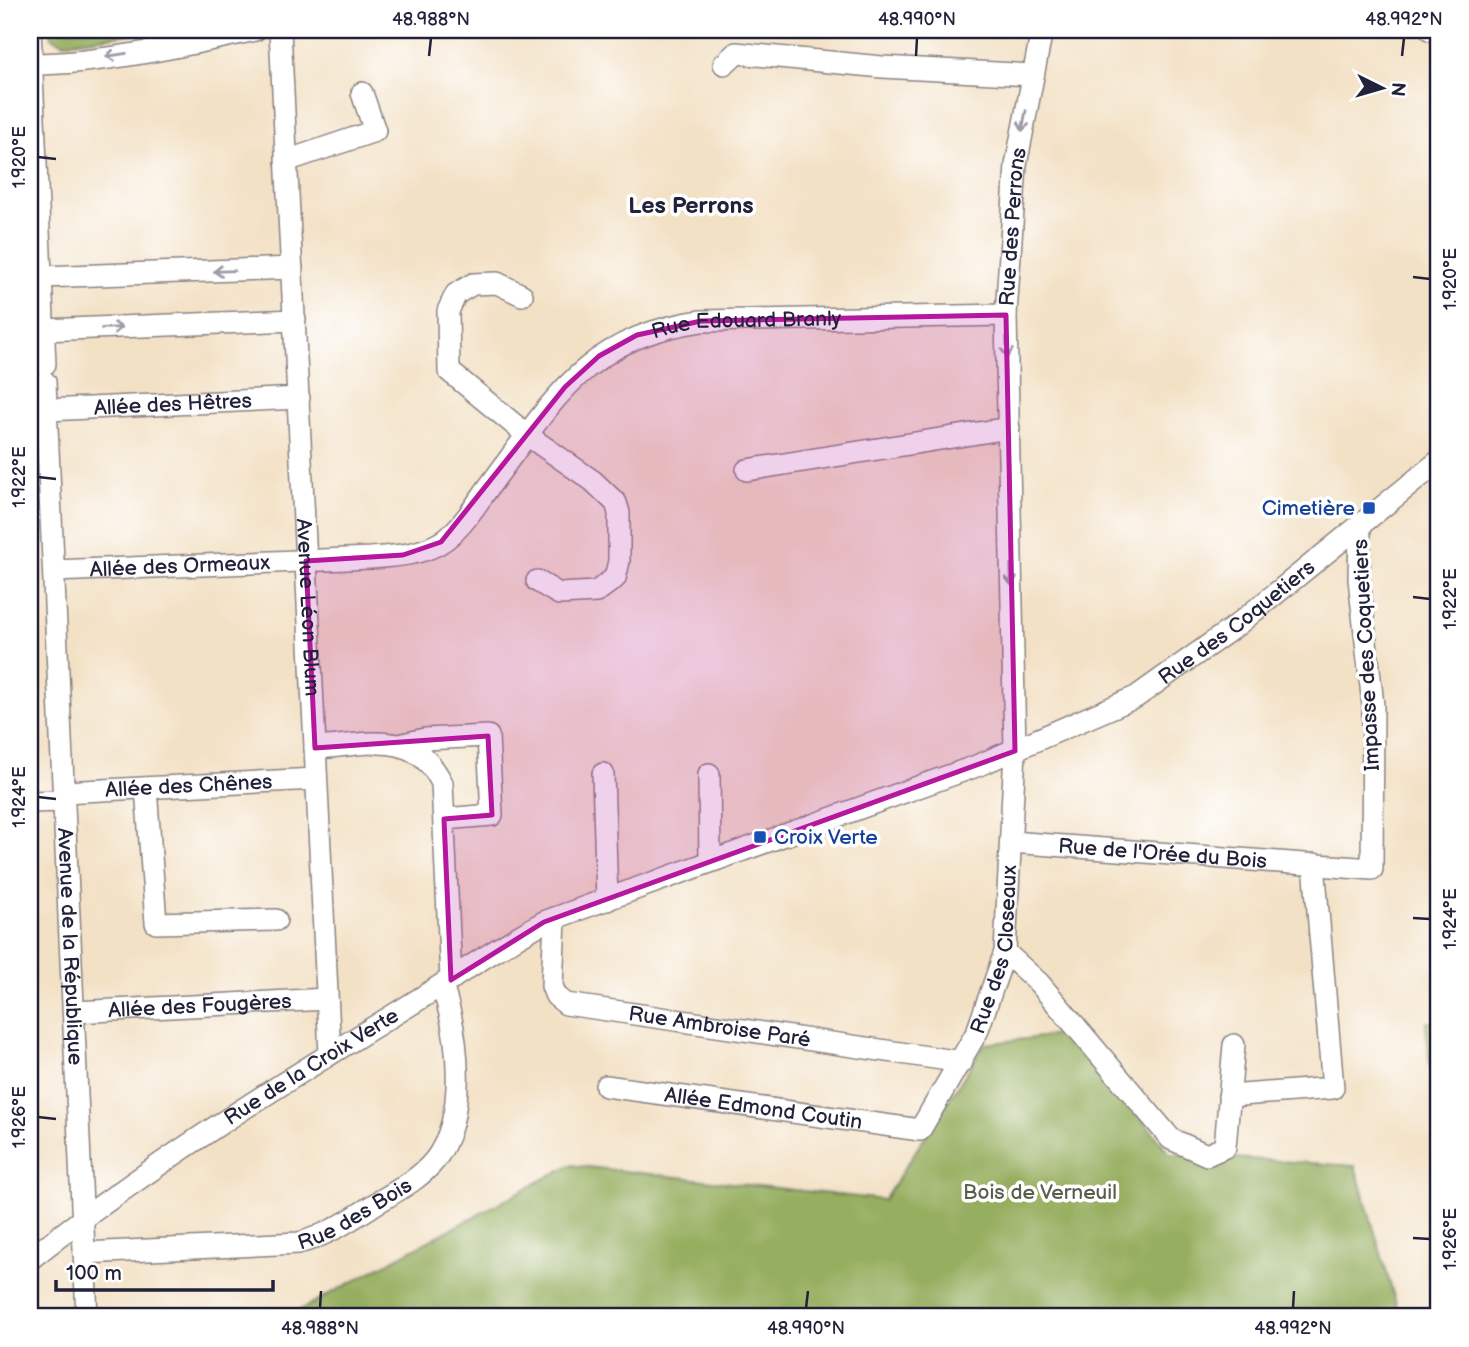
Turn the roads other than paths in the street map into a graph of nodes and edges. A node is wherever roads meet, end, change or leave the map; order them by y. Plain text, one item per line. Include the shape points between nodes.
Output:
1 (30, 30) edge
2 (255, 30) edge
3 (280, 30) edge
4 (1042, 30) edge
5 (1431, 30) edge
6 (1439, 31) edge
7 (201, 36) edge
8 (32, 64) junction
9 (724, 64) dead end
10 (1034, 75) junction
11 (362, 93) dead end
12 (286, 161) junction
13 (292, 268) junction
14 (42, 277) junction
15 (522, 295) dead end
16 (36, 306) edge
17 (1006, 315) junction
18 (295, 320) junction
19 (43, 330) junction
20 (299, 398) junction
21 (47, 410) junction
22 (1009, 428) junction
23 (527, 435) junction
24 (1439, 461) edge
25 (747, 470) dead end
26 (1360, 525) junction
27 (306, 561) junction
28 (54, 571) junction
29 (537, 581) dead end
30 (403, 744) junction
31 (315, 748) junction
32 (1015, 751) junction
33 (603, 774) dead end
34 (709, 774) dead end
35 (316, 779) junction
36 (146, 788) junction
37 (63, 797) junction
38 (30, 802) edge
39 (444, 818) junction
40 (1011, 842) junction
41 (710, 861) junction
42 (1314, 864) junction
43 (1372, 869) joint
44 (607, 900) junction
45 (555, 918) junction
46 (276, 920) dead end
47 (1005, 952) junction
48 (446, 983) junction
49 (327, 999) junction
50 (74, 1012) junction
51 (1234, 1045) dead end
52 (330, 1054) junction
53 (962, 1062) junction
54 (606, 1086) dead end
55 (1229, 1096) junction
56 (920, 1130) joint
57 (82, 1218) junction
58 (83, 1253) junction
59 (30, 1259) edge
60 (86, 1317) edge

1 - 8 street, Avenue de la République
2 - 7 street
3 - 12 street, Avenue Léon Blum
4 - 10 street, Rue des Perrons
5 - 6 street
7 -> 8 street via 66,62
8 - 14 street, Avenue de la République
9 - 10 street via 736,54
10 -> 17 street, Rue des Perrons via 1016,165
11 - 12 street via 375,131
12 - 13 street, Avenue Léon Blum
13 -> 14 street
13 - 18 street, Avenue Léon Blum
14 - 16 street, Avenue de la République
15 - 23 street via 497,283 473,284 456,294 448,311 449,371
16 - 19 street, Avenue de la République
17 -> 22 street, Rue des Perrons
17 - 23 street, Rue Edouard Branly via 701,321 668,326 637,335 599,356 565,387
19 -> 18 street
18 - 20 street, Avenue Léon Blum
19 - 21 street, Avenue de la République
20 - 21 street, Allée des Hêtres
20 - 27 street, Avenue Léon Blum
21 - 28 street, Avenue de la République
22 - 25 street
22 -> 32 street, Rue des Perrons
23 - 27 street, Rue Edouard Branly via 459,527 441,542 403,555
23 - 29 street via 593,481 620,513 615,578 596,592 559,594
24 - 26 street, Rue des Coquetiers
26 - 32 street, Rue des Coquetiers via 1226,634 1136,697
26 - 43 street, Impasse des Coquetiers via 1359,579 1373,705
27 - 28 street, Allée des Ormeaux
27 - 31 street, Avenue Léon Blum
28 - 37 street, Avenue de la République
30 - 31 street
30 - 39 street, Rue des Bois via 433,764 442,783
30 - 39 street via 488,736 492,815
31 - 35 street, Avenue Léon Blum
32 - 40 street, Rue des Closeaux
32 - 41 street, Rue de la Croix Verte
33 - 44 street
34 - 41 street
35 - 36 street, Allée des Chênes
35 - 49 street, Avenue Léon Blum
36 - 37 street, Allée des Chênes
36 - 46 street via 156,923
37 - 38 street, Allée des Chênes
37 - 50 street, Avenue de la République
39 - 48 street, Rue des Bois
40 - 42 street, Rue de l'Orée du Bois
40 - 47 street, Rue des Closeaux
41 - 44 street, Rue de la Croix Verte
42 - 43 street, Rue de l'Orée du Bois
42 - 55 street via 1333,1088
44 - 45 street, Rue de la Croix Verte
45 - 48 street, Rue de la Croix Verte
45 - 53 street, Rue Ambroise Paré via 552,986 566,1004
47 - 53 street, Rue des Closeaux via 978,1032
47 - 55 street via 1039,983 1171,1139 1207,1155 1225,1147
48 - 52 street, Rue de la Croix Verte
48 - 58 street, Rue des Bois via 454,1022 456,1109 449,1138 434,1162 418,1176 331,1233 299,1244
49 - 50 street, Allée des Fougères
49 - 52 street, Avenue Léon Blum
50 - 57 street, Avenue de la République
51 - 55 street
52 - 57 street, Rue de la Croix Verte
53 - 56 street, Rue des Closeaux
54 - 56 street, Allée Edmond Coutin
57 - 58 street, Avenue de la République
57 - 59 street, Rue de la Croix Verte
58 - 60 street, Avenue de la République

